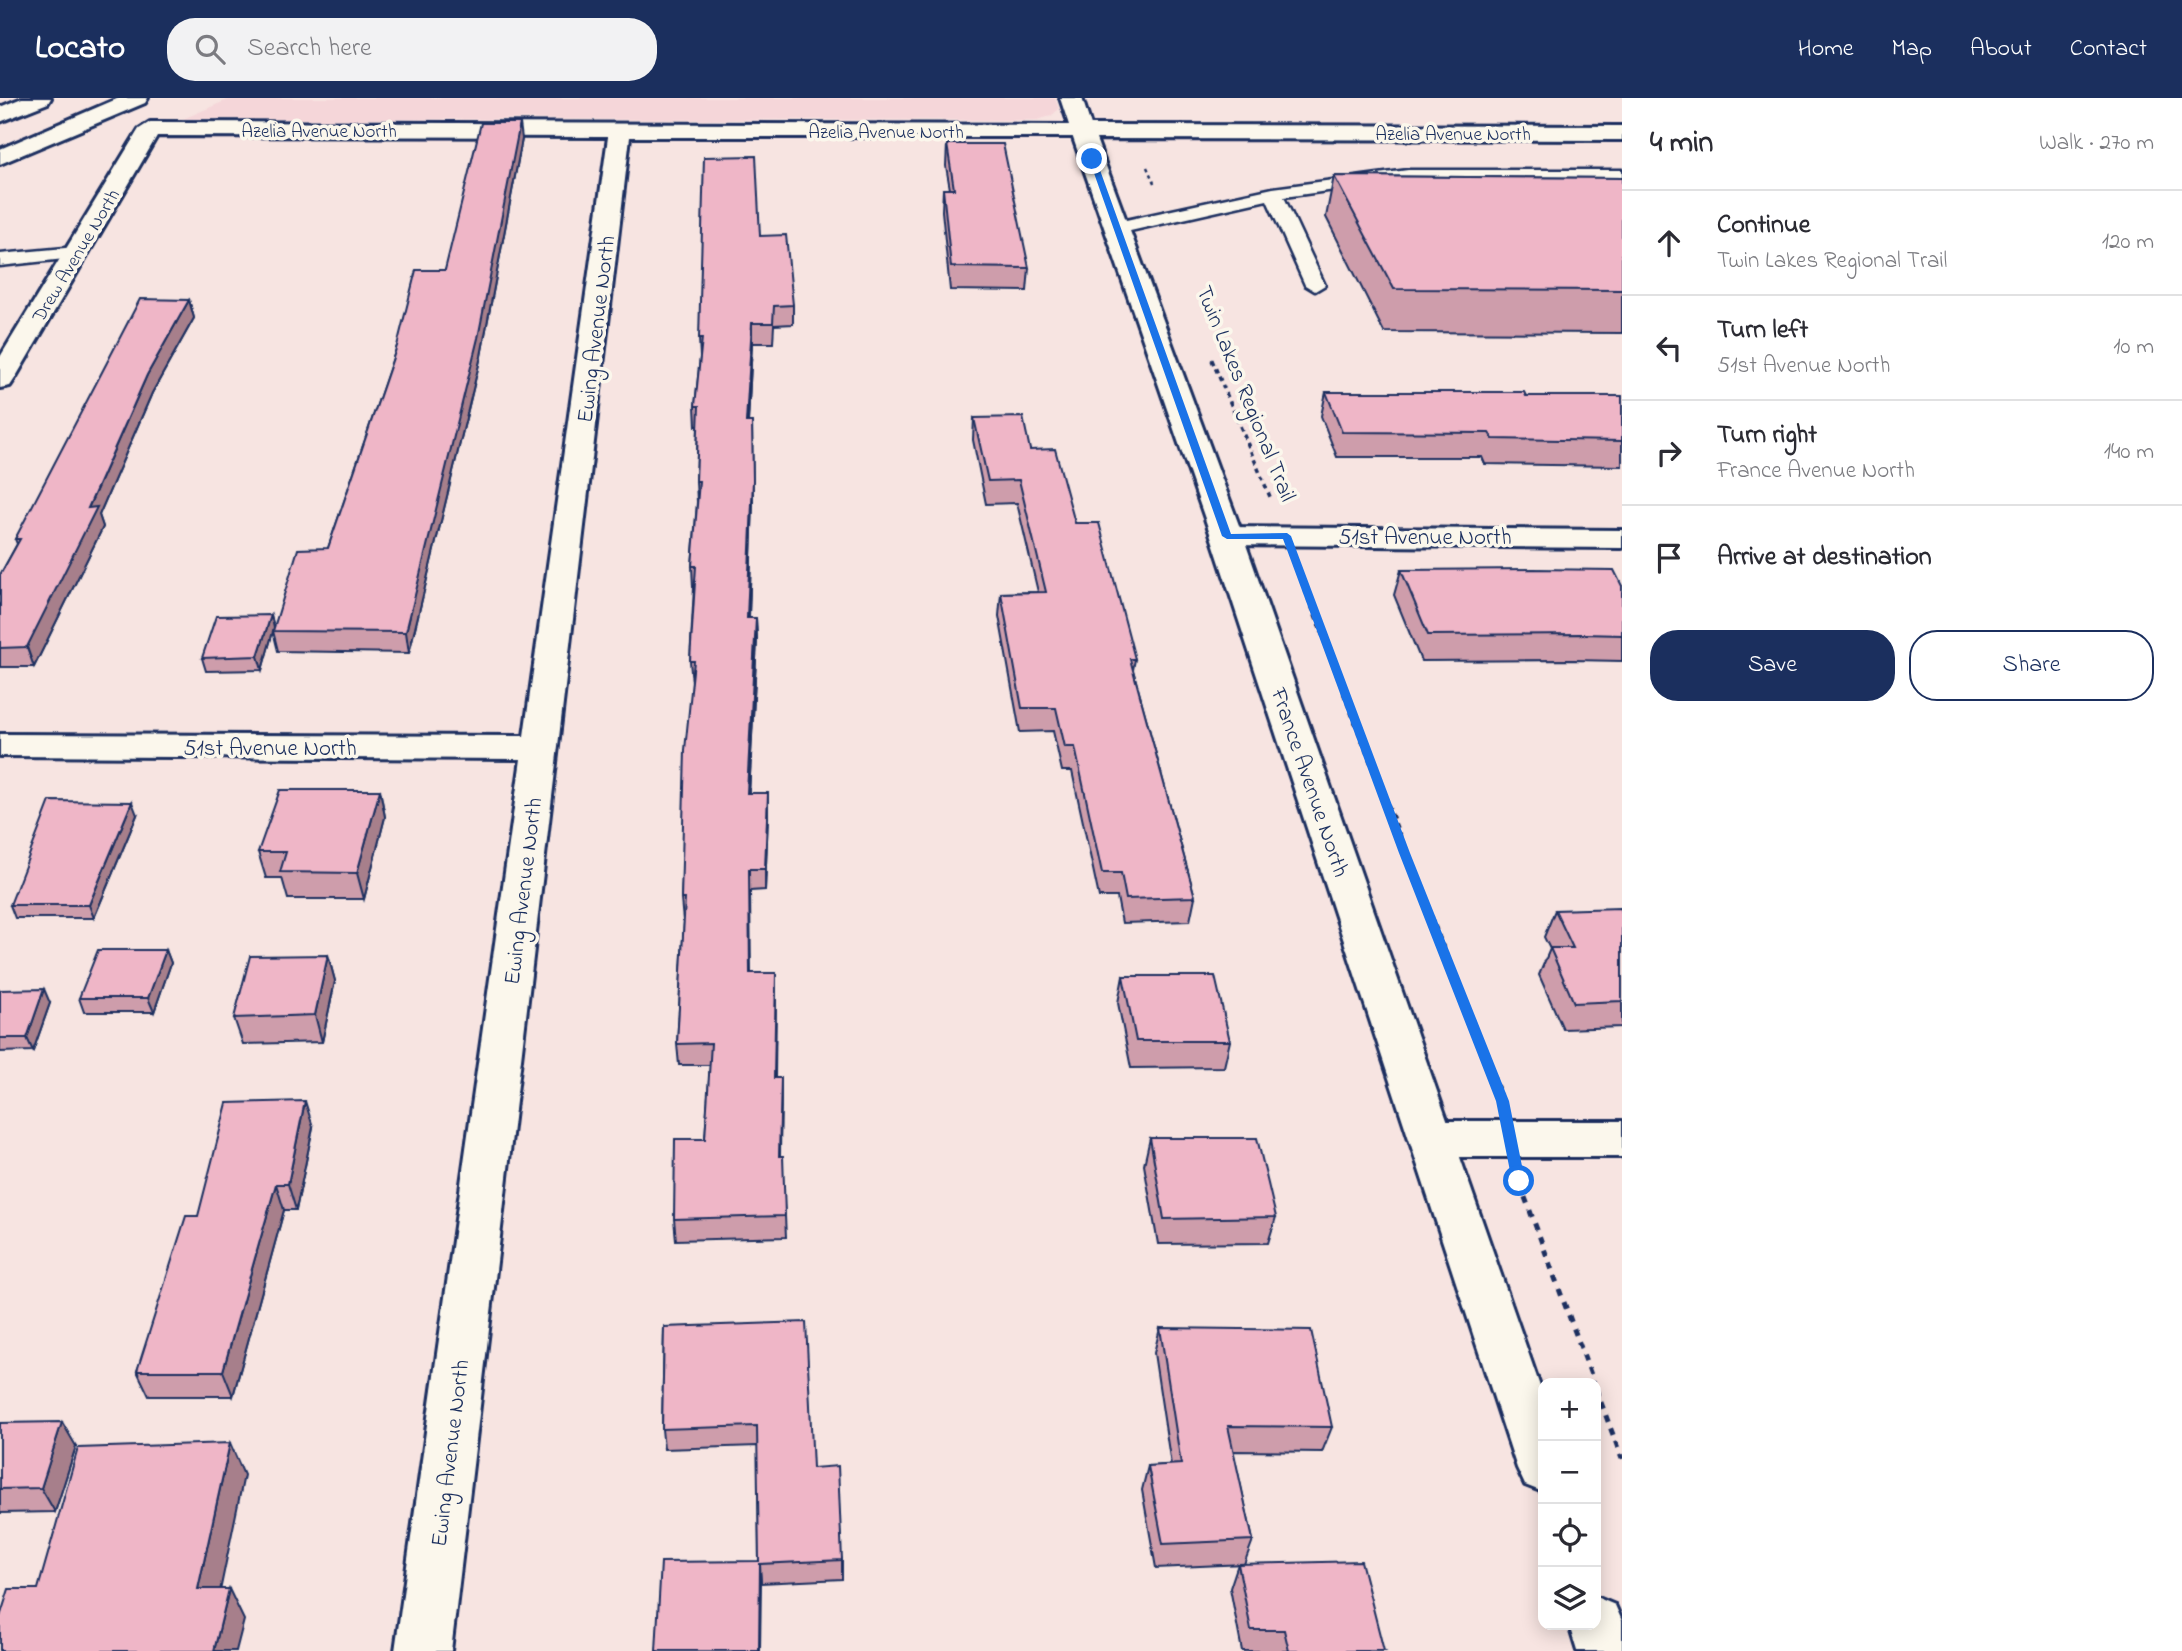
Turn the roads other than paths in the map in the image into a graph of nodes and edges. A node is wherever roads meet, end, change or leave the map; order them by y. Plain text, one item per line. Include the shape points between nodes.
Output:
1 (18, 98) edge
2 (40, 98) edge
3 (137, 98) edge
4 (0, 106) edge
5 (0, 115) edge
6 (1077, 115) edge
7 (150, 129) joint
8 (620, 131) junction
9 (1622, 134) edge
10 (0, 157) edge
11 (1622, 175) edge
12 (1273, 193) junction
13 (1117, 229) junction
14 (76, 253) junction
15 (0, 260) edge
16 (1315, 285) dead end
17 (0, 380) edge
18 (1227, 536) junction
19 (1622, 540) edge
20 (0, 745) edge
21 (540, 748) junction
22 (1433, 1139) junction
23 (1622, 1139) edge
24 (1538, 1453) edge
25 (1598, 1630) edge
26 (423, 1651) edge
27 (1605, 1651) edge

1 - 4 main road
2 - 5 main road
3 - 10 main road
6 - 8 main road, Azelia Avenue North
6 - 9 main road, Azelia Avenue North
6 - 13 main road, France Avenue North
7 - 8 main road, Azelia Avenue North
7 - 14 main road, Drew Avenue North
8 - 21 main road, Ewing Avenue North
11 - 12 lane via 1408,175
12 - 13 lane
12 - 16 lane
13 - 18 main road, France Avenue North
14 - 15 lane
14 - 17 main road, Drew Avenue North
18 - 19 main road, 51st Avenue North
18 - 22 main road, France Avenue North
20 - 21 main road, 51st Avenue North
21 - 26 main road, Ewing Avenue North
22 - 23 main road
22 - 24 main road, France Avenue North
25 - 27 main road

